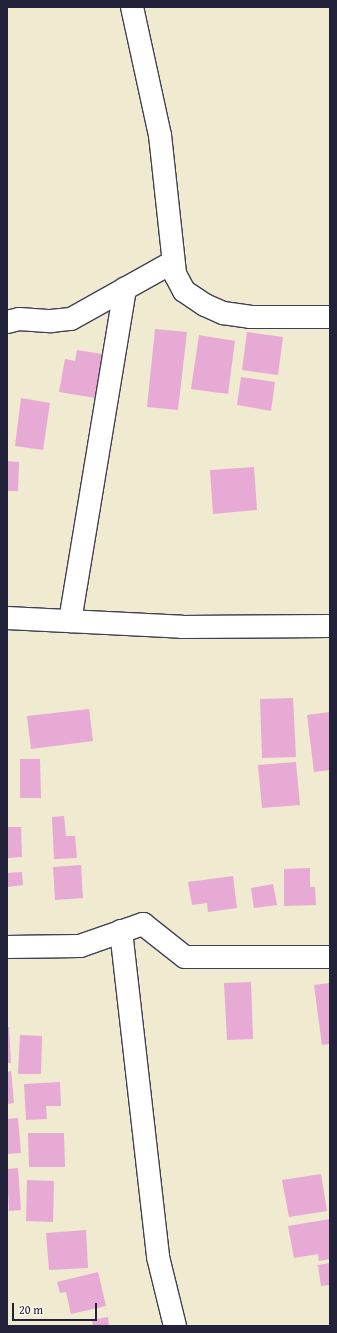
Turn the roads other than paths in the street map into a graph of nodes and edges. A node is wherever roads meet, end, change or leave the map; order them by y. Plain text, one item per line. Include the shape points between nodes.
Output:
1 (132, 7) edge
2 (173, 262) junction
3 (125, 289) junction
4 (330, 316) edge
5 (7, 322) edge
6 (7, 618) edge
7 (70, 621) junction
8 (330, 626) edge
9 (122, 931) junction
10 (7, 947) edge
11 (330, 957) edge
12 (175, 1326) edge

1 - 2 street via 160,135
2 - 3 street
2 - 4 street via 175,274 184,291 204,305 223,313 250,317
3 - 5 street via 71,319 19,319
3 - 7 street
6 - 7 street
7 - 8 street via 182,627
9 - 10 street via 80,946
9 - 11 street via 143,924 186,957
9 - 12 street via 158,1257

